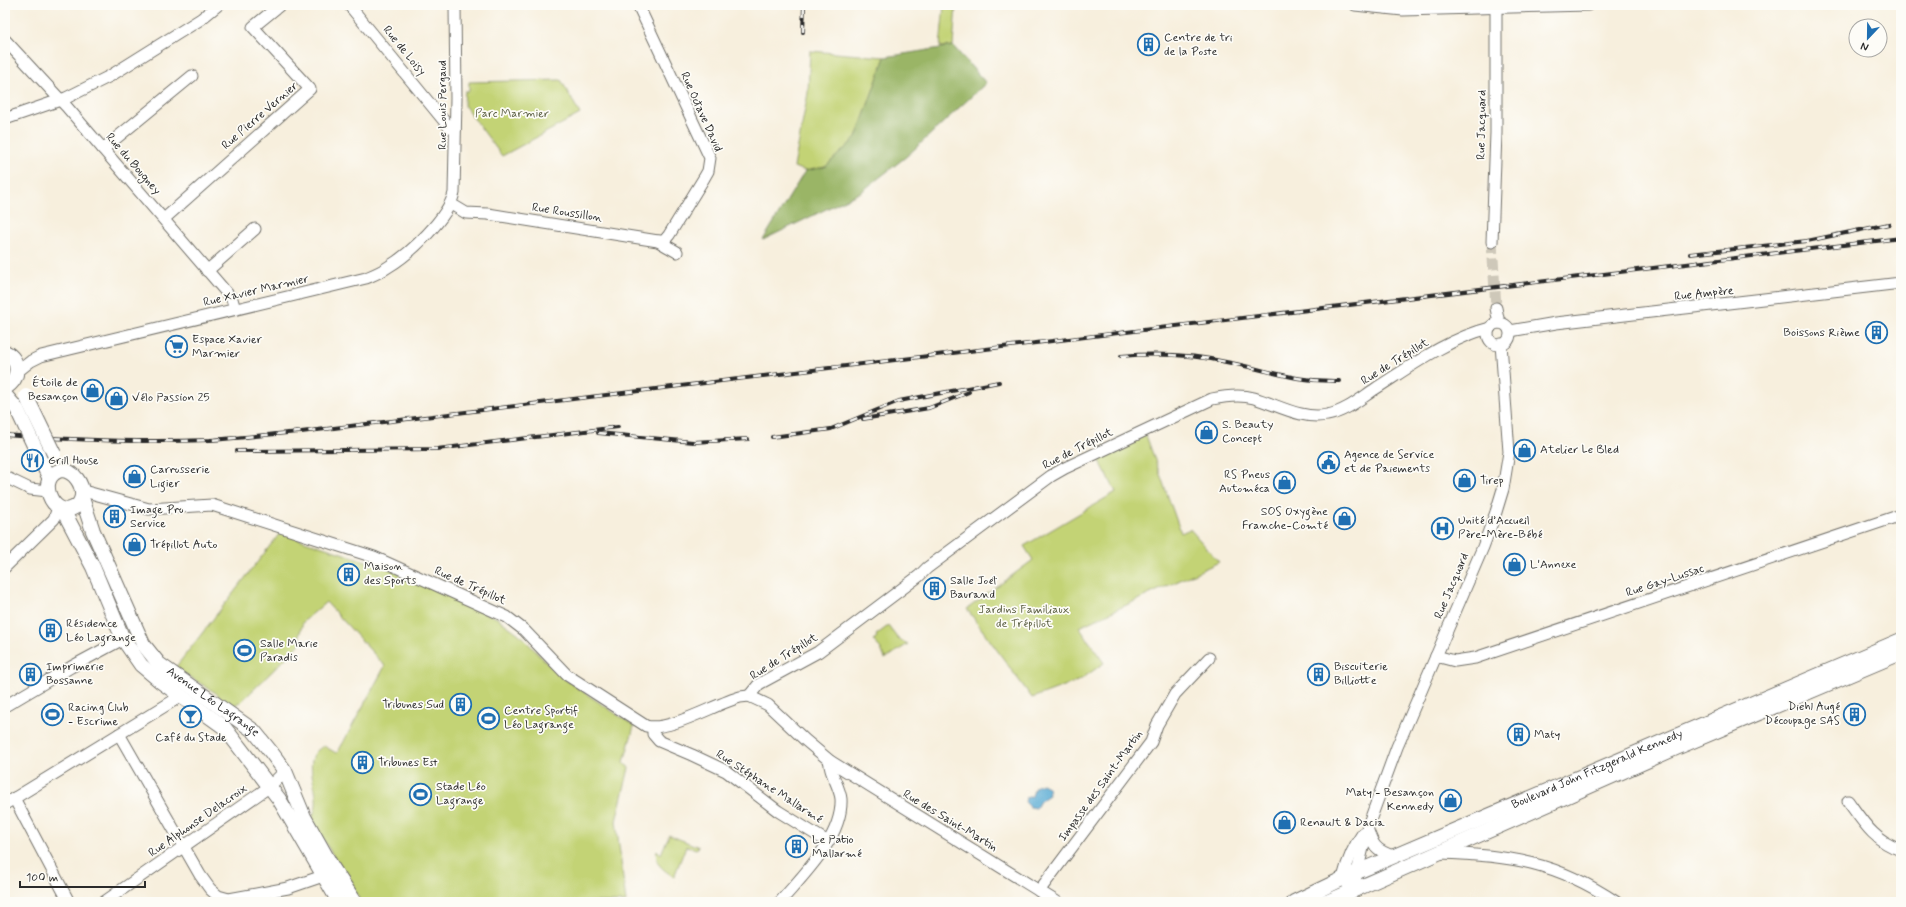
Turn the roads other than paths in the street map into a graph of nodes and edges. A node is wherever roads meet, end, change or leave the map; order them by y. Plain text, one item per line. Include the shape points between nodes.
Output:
1 (280, 5) edge
2 (349, 5) edge
3 (456, 5) edge
4 (638, 5) edge
5 (1356, 5) edge
6 (1588, 5) edge
7 (216, 6) edge
8 (1496, 8) junction
9 (5, 40) edge
10 (192, 76) dead end
11 (59, 100) junction
12 (5, 119) edge
13 (455, 130) junction
14 (103, 149) junction
15 (451, 204) junction
16 (164, 219) junction
17 (255, 229) dead end
18 (658, 241) junction
19 (1492, 242) tunnel mouth
20 (677, 252) dead end
21 (207, 271) junction
22 (1901, 283) edge
23 (1496, 308) tunnel mouth
24 (235, 309) junction
25 (1493, 330) junction
26 (1510, 331) junction
27 (1501, 344) junction
28 (9, 355) edge
29 (41, 356) junction
30 (17, 373) junction
31 (5, 388) edge
32 (5, 395) edge
33 (66, 470) junction
34 (5, 477) edge
35 (49, 484) junction
36 (82, 496) junction
37 (60, 509) junction
38 (1901, 515) edge
39 (5, 567) edge
40 (123, 639) junction
41 (1901, 640) edge
42 (1901, 653) edge
43 (1436, 656) junction
44 (1209, 658) dead end
45 (178, 694) junction
46 (749, 696) junction
47 (5, 706) edge
48 (653, 728) junction
49 (119, 734) junction
50 (830, 761) junction
51 (285, 771) junction
52 (269, 787) junction
53 (10, 801) edge
54 (1848, 801) dead end
55 (1367, 828) junction
56 (828, 842) junction
57 (184, 847) junction
58 (1901, 850) edge
59 (1438, 853) junction
60 (1393, 856) junction
61 (1357, 872) junction
62 (323, 876) junction
63 (1343, 878) junction
64 (1353, 889) junction
65 (1039, 891) junction
66 (68, 902) edge
67 (104, 902) edge
68 (339, 902) edge
69 (355, 902) edge
70 (780, 902) edge
71 (1057, 902) edge
72 (1294, 902) edge
73 (1327, 902) edge
74 (1616, 902) edge

1 - 16 street, Rue Pierre Vernier via 253,27 310,89
2 - 13 street, Rue de Loisy via 449,127
3 - 13 street, Rue Louis Pergaud
4 - 18 street, Rue Octave David via 710,158 708,171 669,235 664,241
5 - 8 street via 1403,10
6 - 8 street
7 - 11 street via 201,19 110,76
8 - 19 street, Rue Jacquard via 1496,133
9 - 11 street, Rue du Bougney
10 - 14 street
11 - 12 street
11 - 14 street, Rue du Bougney
13 - 15 street, Rue Louis Pergaud via 455,182
14 - 16 street, Rue du Bougney
15 - 18 street, Rue Roussillon via 466,213 495,215
15 - 24 street, Rue Xavier Marmier via 442,218 413,247 388,267 366,278
16 - 21 street, Rue du Bougney
17 - 21 street
18 - 20 street, Rue Roussillon
21 - 24 street, Rue du Bougney via 232,299
22 - 26 street, Rue Ampère via 1556,323
23 - 25 street
24 - 29 street, Rue Xavier Marmier
25 - 26 street via 1506,325
25 - 27 street via 1494,343
25 - 46 street, Rue de Trépillot via 1470,334 1414,365 1339,412 1327,416 1302,415 1253,398 1233,395 1212,398 1130,437 1051,476 818,652 759,684
26 - 27 street via 1507,341
27 - 43 street, Rue Jacquard via 1509,452 1502,489 1483,547
28 - 29 street, Rue Xavier Marmier
28 - 30 main road
29 - 30 street, Rue Xavier Marmier via 31,360
30 - 31 main road via 15,380
30 - 33 main road, bridge via 54,454
32 - 35 main road, bridge via 17,409
33 - 35 main road via 57,471
33 - 36 main road via 74,475
34 - 35 street via 30,489
35 - 37 main road via 52,500
36 - 37 main road via 76,506
36 - 48 street, Rue de Trépillot via 87,492 149,509 212,505 374,557 507,617 524,630 567,675 634,720
36 - 51 main road, Avenue Léo Lagrange via 93,531 131,622 149,654 172,674 254,731
37 - 39 street via 54,519
37 - 40 main road, Avenue Léo Lagrange via 93,567
38 - 43 street, Rue Gay-Lussac via 1475,658 1455,661
40 - 45 main road, Avenue Léo Lagrange via 141,665
40 - 47 street
41 - 60 main road, Boulevard John Fitzgerald Kennedy
42 - 59 main road, Boulevard John Fitzgerald Kennedy via 1676,748
43 - 55 street, Rue Jacquard
44 - 65 street, Impasse des Saint-Martin via 1175,694 1151,742
45 - 49 street via 173,701
45 - 52 main road, Avenue Léo Lagrange via 224,727
46 - 48 street, Rue de Trépillot via 727,701 668,726
46 - 50 street, Rue des Saint-Martin via 768,705
48 - 56 street, Rue Stéphane Mallarmé via 653,734 659,741 726,771 778,812
49 - 53 street
49 - 57 street
50 - 56 street via 841,797 841,811 837,826
50 - 65 street, Rue des Saint-Martin
51 - 52 street, Rue Alphonse Delacroix
51 - 69 main road, Avenue Léo Lagrange via 304,817
52 - 57 street, Rue Alphonse Delacroix
52 - 62 main road, Avenue Léo Lagrange via 279,799
53 - 66 street
54 - 58 street via 1877,838
55 - 60 street via 1380,852
55 - 61 street, Rue Jacquard
55 - 63 street, Rue Jacquard via 1357,842
56 - 70 street
57 - 62 street via 210,889 224,898 288,888
57 - 67 street, Rue Alphonse Delacroix
59 - 64 main road, Boulevard John Fitzgerald Kennedy
59 - 74 street via 1485,854 1546,866 1569,874
60 - 61 main road, Boulevard John Fitzgerald Kennedy
61 - 63 main road, Boulevard John Fitzgerald Kennedy
61 - 64 street, Rue Jacquard
62 - 68 main road, Avenue Léo Lagrange
63 - 64 street
63 - 72 main road, Boulevard John Fitzgerald Kennedy
64 - 73 main road, Boulevard John Fitzgerald Kennedy
65 - 71 street, Rue des Saint-Martin

